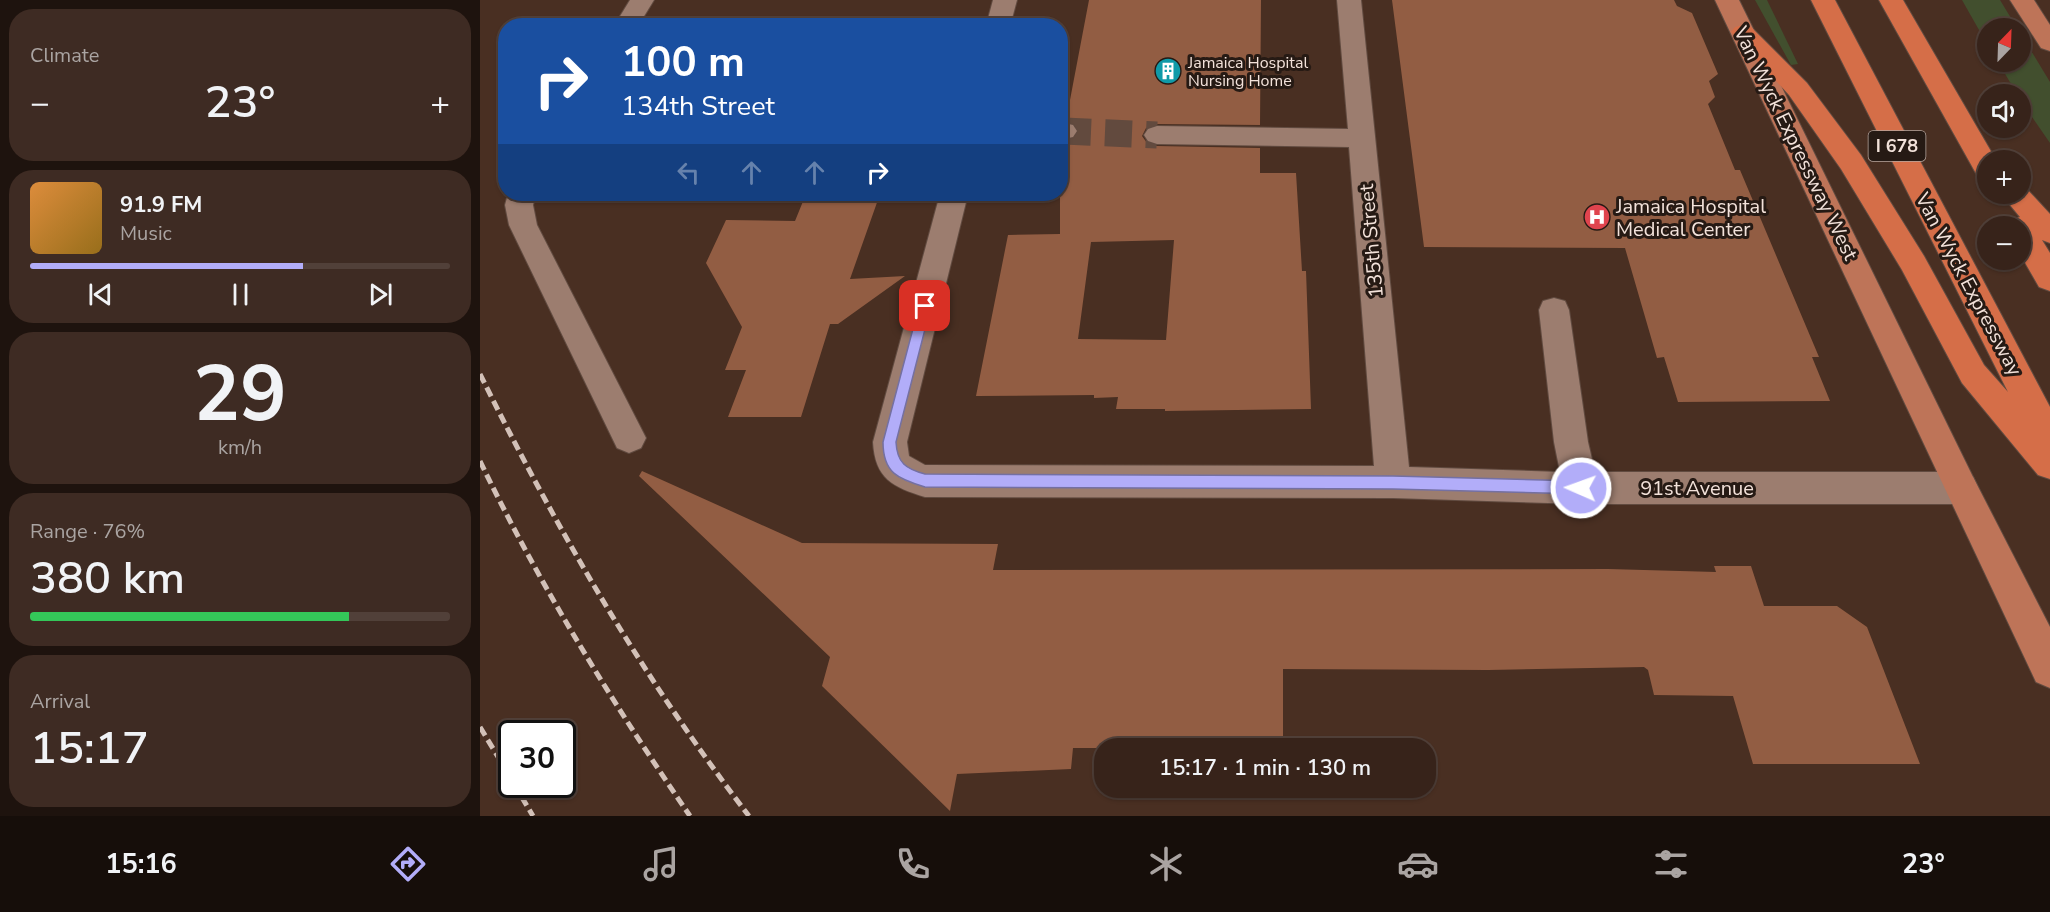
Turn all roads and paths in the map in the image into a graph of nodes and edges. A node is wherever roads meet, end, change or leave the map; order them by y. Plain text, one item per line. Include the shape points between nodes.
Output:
1 (642, 0) edge
2 (1005, 0) edge
3 (1349, 0) edge
4 (1727, 0) edge
5 (1823, 0) edge
6 (1891, 0) edge
7 (1907, 0) edge
8 (2022, 0) edge
9 (631, 18) edge
10 (1000, 18) edge
11 (1743, 32) junction
12 (2050, 43) edge
13 (1928, 65) junction
14 (1157, 135) tunnel mouth
15 (1361, 138) junction
16 (1977, 150) edge
17 (520, 201) edge
18 (952, 201) edge
19 (2024, 204) edge
20 (2050, 232) edge
21 (2031, 246) edge
22 (2050, 279) edge
23 (1554, 310) dead end
24 (629, 438) dead end
25 (2050, 440) edge
26 (2050, 464) edge
27 (1393, 482) junction
28 (1581, 488) junction
29 (1961, 488) junction
30 (2050, 668) edge

1 - 9 street
2 - 10 street
3 - 15 street, 135th Street
4 - 11 main road, Van Wyck Expressway West
5 - 25 highway, Van Wyck Expressway / I 678
6 - 13 highway
7 - 13 highway
8 - 12 main road
11 - 26 highway via 1798,90 1851,162 1914,264 1973,374
11 - 29 main road, Van Wyck Expressway West
13 - 16 highway
14 - 15 street
15 - 27 street, 135th Street
17 - 24 street via 523,225
18 - 27 street, 91st Avenue via 890,442 896,468 925,481
19 - 20 highway
21 - 22 highway
23 - 28 street
27 - 28 street, 91st Avenue
28 - 29 street, 91st Avenue
29 - 30 main road

